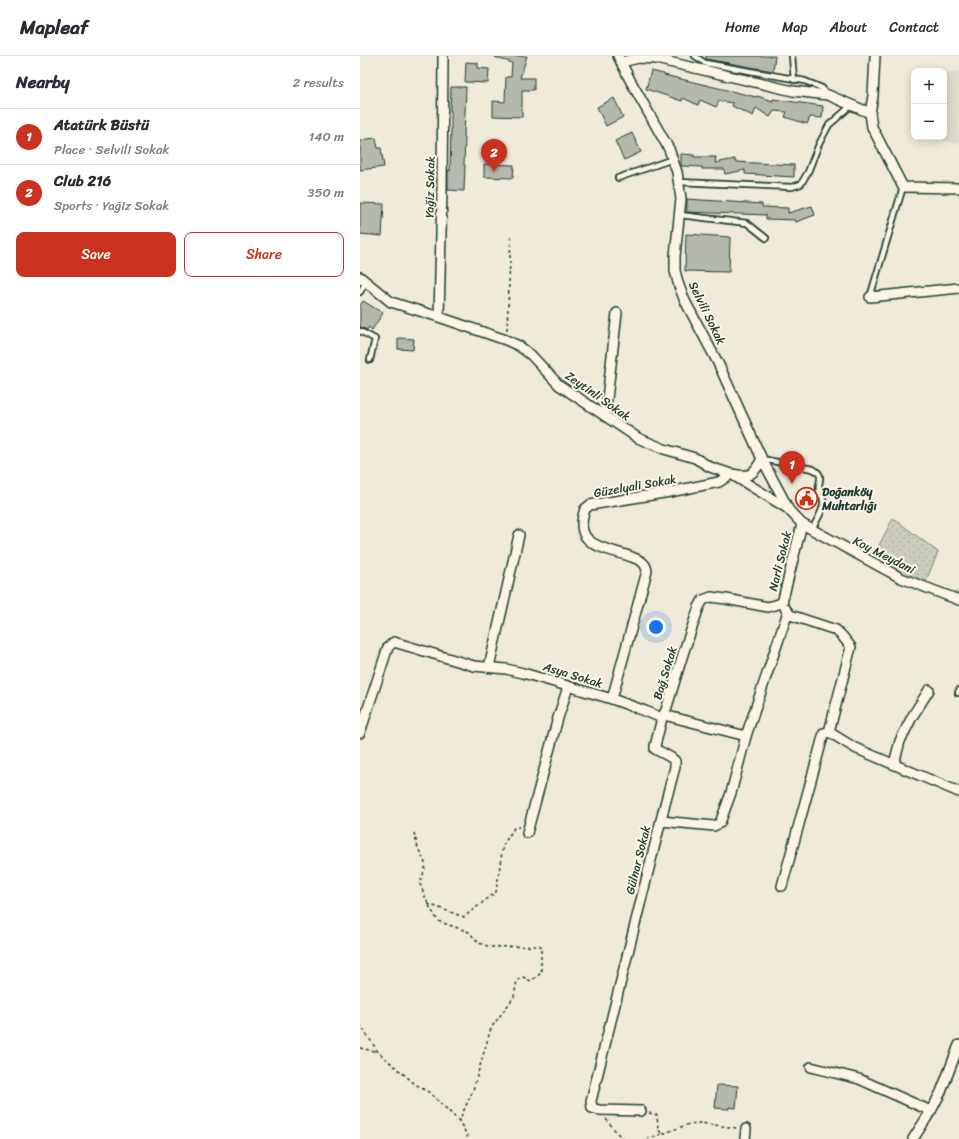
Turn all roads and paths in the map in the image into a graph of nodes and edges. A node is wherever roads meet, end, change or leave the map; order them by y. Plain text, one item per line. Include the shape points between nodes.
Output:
1 (443, 56) edge
2 (695, 56) edge
3 (792, 56) edge
4 (875, 56) edge
5 (620, 59) edge
6 (794, 80) junction
7 (828, 95) junction
8 (852, 104) junction
9 (870, 113) junction
10 (673, 159) junction
11 (618, 178) dead end
12 (679, 182) junction
13 (902, 187) junction
14 (959, 188) edge
15 (680, 215) junction
16 (512, 236) dead end
17 (766, 238) dead end
18 (363, 280) edge
19 (959, 288) edge
20 (360, 292) edge
21 (870, 298) joint
22 (617, 313) dead end
23 (439, 317) junction
24 (360, 331) edge
25 (506, 340) junction
26 (370, 360) dead end
27 (605, 416) junction
28 (762, 459) junction
29 (731, 474) junction
30 (788, 508) junction
31 (802, 524) junction
32 (812, 529) junction
33 (519, 535) dead end
34 (959, 600) edge
35 (782, 603) junction
36 (788, 612) junction
37 (490, 667) junction
38 (568, 687) junction
39 (929, 690) dead end
40 (612, 700) junction
41 (663, 717) junction
42 (829, 732) junction
43 (360, 733) edge
44 (746, 736) junction
45 (894, 764) junction
46 (959, 792) edge
47 (661, 821) junction
48 (528, 829) joint
49 (414, 833) dead end
50 (782, 886) dead end
51 (428, 904) junction
52 (360, 1024) edge
53 (959, 1045) edge
54 (360, 1048) edge
55 (378, 1052) junction
56 (811, 1067) dead end
57 (599, 1110) junction
58 (641, 1111) joint
59 (932, 1112) junction
60 (459, 1121) junction
61 (746, 1129) joint
62 (662, 1134) junction
63 (467, 1139) edge
64 (623, 1139) edge
65 (647, 1139) edge
66 (745, 1139) edge
67 (912, 1139) edge

1 - 23 street, Yağiz Sokak
2 - 6 lane via 705,63
3 - 6 lane
4 - 9 street
5 - 7 street via 656,59 792,91
5 - 10 street, Selvili Sokak via 670,149
6 - 7 lane via 816,85
7 - 8 street
8 - 9 street
8 - 12 lane via 829,126 818,144 801,184 792,187
9 - 13 street via 872,126
10 - 11 lane
10 - 12 street, Selvili Sokak
12 - 15 street, Selvili Sokak via 682,199
13 - 14 street
13 - 21 lane
15 - 17 lane via 747,223
15 - 28 street, Selvili Sokak via 675,256 679,286
16 - 25 path
18 - 20 lane
18 - 23 street, Zeytinli Sokak via 391,302
19 - 21 street
22 - 27 street
23 - 25 street, Zeytinli Sokak
24 - 26 lane via 375,339
25 - 27 street, Zeytinli Sokak via 531,355 559,385
27 - 29 street, Zeytinli Sokak via 638,438
28 - 29 street via 756,471 746,476
28 - 30 street, Selvili Sokak
28 - 32 lane via 813,469 820,475 819,491 824,503
29 - 30 street, Zeytinli Sokak
29 - 40 street, Güzelyali Sokak via 719,482 590,505 585,509 581,524 585,537 602,548 641,561 648,571
30 - 31 street, Zeytinli Sokak
31 - 32 street, Koy Meydani
31 - 35 street, Narli Sokak
32 - 34 street, Koy Meydani via 901,578
33 - 37 street
35 - 36 street
35 - 41 street, Bağ Sokak via 768,607 726,598 711,597 703,600 698,606
36 - 42 street via 790,615 836,630 851,647
36 - 44 street, Gülnar Sokak
37 - 38 street, Asya Sokak via 524,673
37 - 43 street, Asya Sokak via 474,666 394,642 388,647
38 - 40 street, Asya Sokak
38 - 48 street
39 - 45 street via 900,741
40 - 41 street, Asya Sokak
41 - 44 street, Asya Sokak
41 - 47 street, Bağ Sokak via 655,749 670,757 675,767
42 - 45 street via 855,748
42 - 50 street via 824,733
44 - 47 street, Gülnar Sokak via 720,823 714,826
45 - 46 street
47 - 57 street, Gülnar Sokak via 590,1101 592,1108
48 - 51 path via 514,828 503,845 496,892 464,917
49 - 51 path via 426,865 420,884
51 - 60 path via 438,921 469,932 484,945 540,946 541,973 531,981 523,977 517,980 514,997 491,1028 473,1090
52 - 55 path
53 - 59 street
54 - 55 path
55 - 60 path via 415,1084 430,1093
56 - 59 street via 860,1079
57 - 58 street
57 - 64 path
58 - 62 path via 657,1115 658,1129
59 - 67 street
60 - 63 path
61 - 62 path via 700,1123 689,1124
61 - 66 street
62 - 65 path

